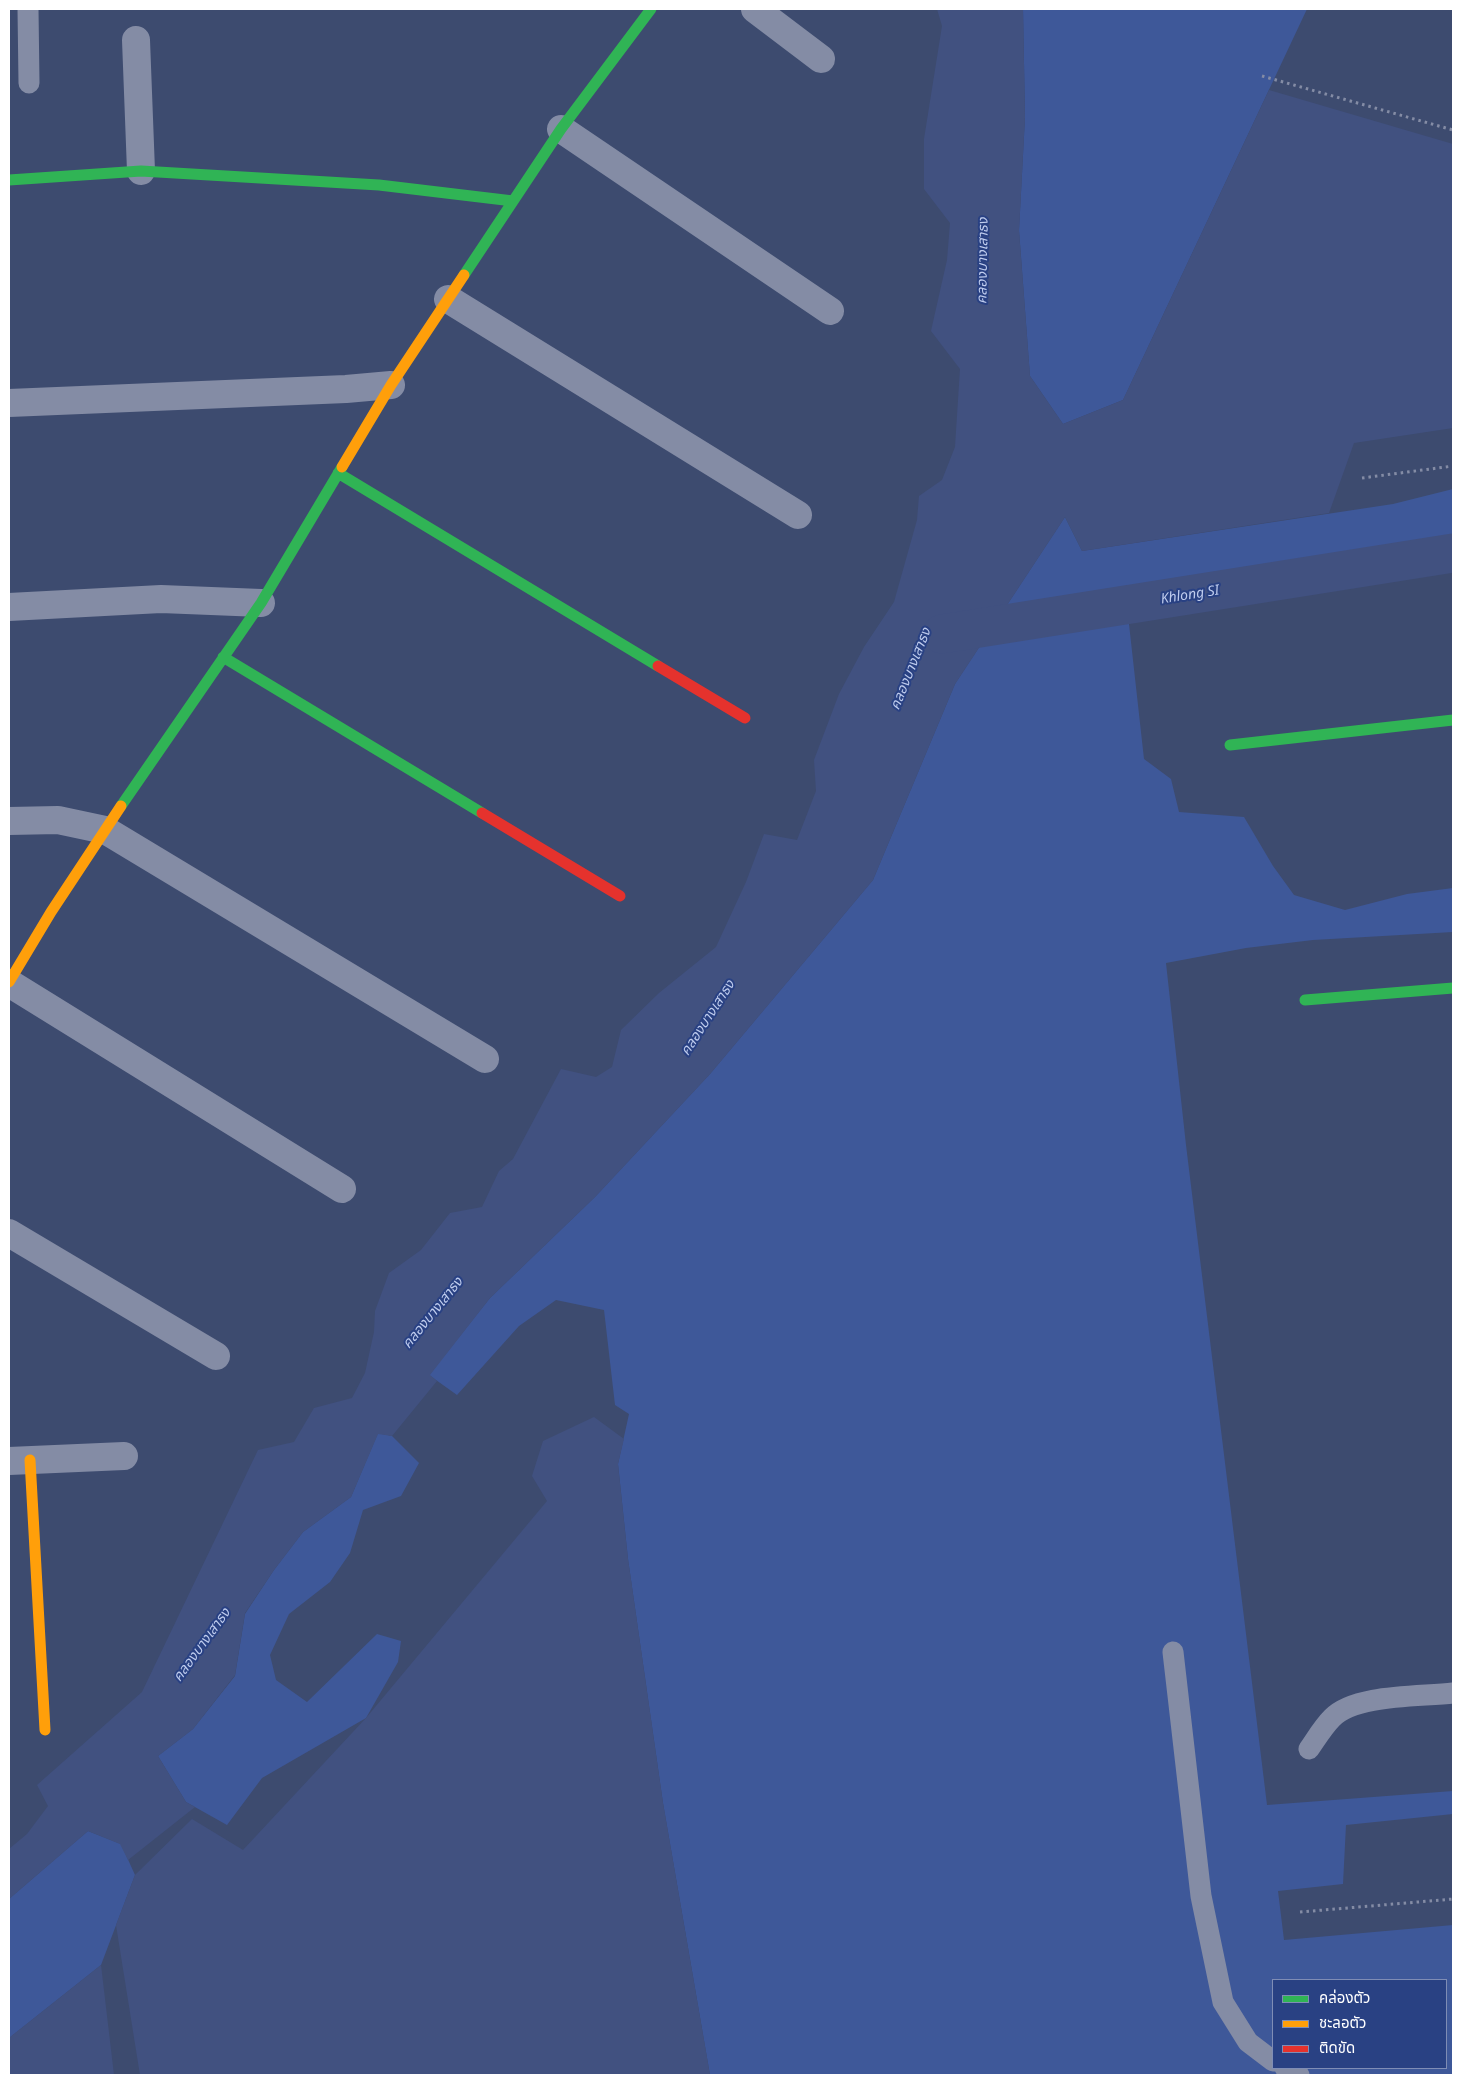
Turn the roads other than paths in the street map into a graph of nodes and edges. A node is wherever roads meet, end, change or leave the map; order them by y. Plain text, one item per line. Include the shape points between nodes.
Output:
1 (28, 9) edge
2 (651, 9) edge
3 (755, 9) edge
4 (136, 40) dead end
5 (821, 60) dead end
6 (29, 83) dead end
7 (561, 129) junction
8 (141, 171) junction
9 (9, 180) edge
10 (513, 201) junction
11 (448, 298) junction
12 (830, 311) dead end
13 (391, 385) junction
14 (9, 403) edge
15 (338, 473) junction
16 (798, 515) dead end
17 (261, 602) junction
18 (9, 607) edge
19 (223, 657) junction
20 (745, 718) dead end
21 (1453, 720) edge
22 (1230, 745) dead end
23 (9, 822) edge
24 (105, 830) junction
25 (620, 896) dead end
26 (9, 982) edge
27 (1453, 988) edge
28 (1305, 1000) dead end
29 (486, 1059) dead end
30 (342, 1189) dead end
31 (9, 1233) edge
32 (216, 1356) dead end
33 (124, 1456) dead end
34 (20, 1460) edge
35 (1173, 1652) dead end
36 (1453, 1693) edge
37 (45, 1730) dead end
38 (1309, 1749) dead end
39 (1272, 2060) edge
40 (1287, 2069) edge
41 (1299, 2075) edge

1 - 6 lane
2 - 7 street
3 - 5 street
4 - 8 street
7 - 10 street
7 - 12 street
8 - 9 street
8 - 10 street via 379,185
10 - 11 street
11 - 13 street
11 - 16 street
13 - 14 street
13 - 15 street
15 - 17 street
15 - 20 street
17 - 18 street via 161,598
17 - 19 street
19 - 24 street
19 - 25 street
21 - 22 street
23 - 24 street via 58,820
24 - 26 street via 50,912
24 - 29 street
26 - 30 street
27 - 28 street
31 - 32 street
33 - 34 street
34 - 37 street
35 - 39 lane via 1201,1896 1223,2002 1248,2042
36 - 38 lane via 1361,1702 1332,1718
40 - 41 lane

